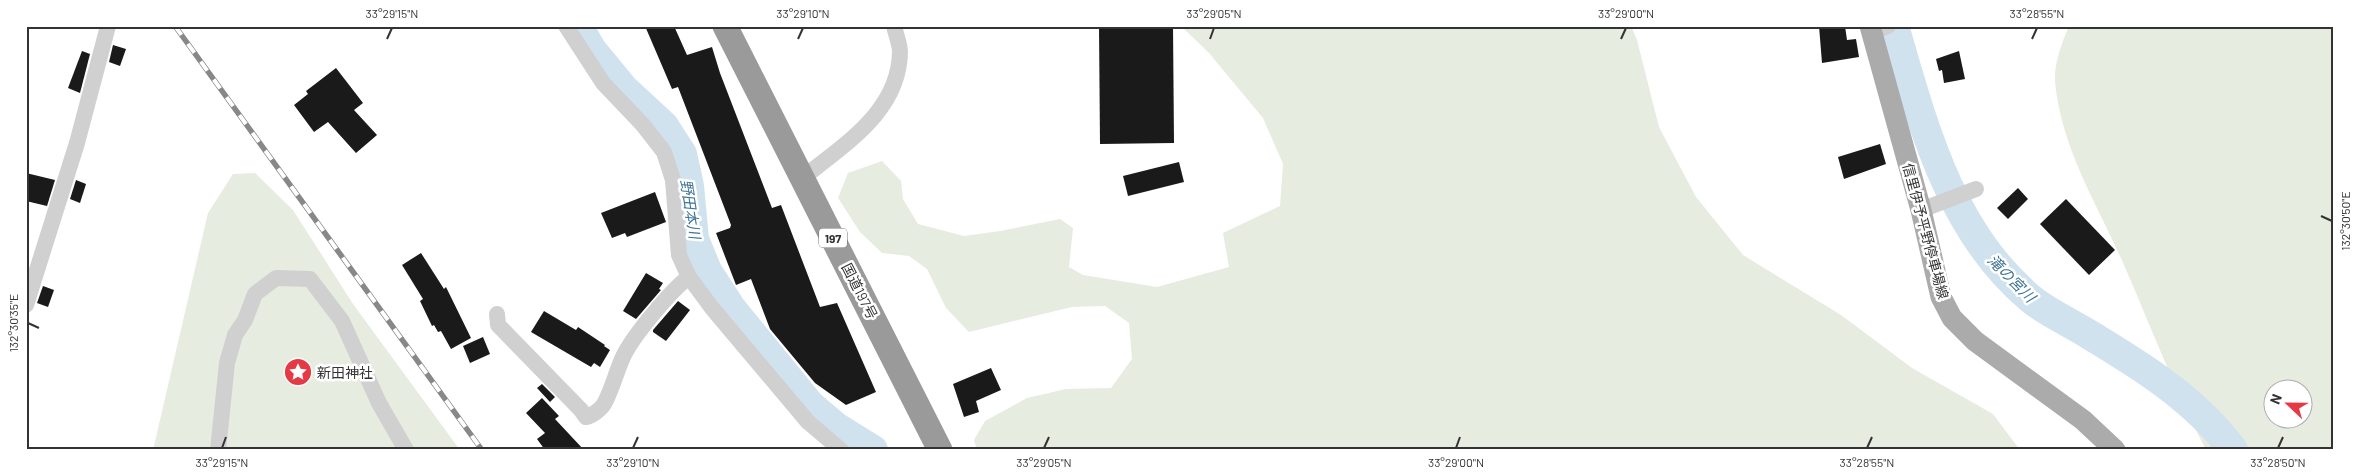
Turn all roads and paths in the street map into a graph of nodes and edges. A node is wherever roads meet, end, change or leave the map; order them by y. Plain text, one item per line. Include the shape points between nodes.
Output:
1 (108, 26) edge
2 (566, 26) edge
3 (725, 26) edge
4 (894, 26) edge
5 (1877, 28) edge
6 (803, 178) junction
7 (1976, 189) dead end
8 (1927, 208) junction
9 (689, 277) junction
10 (26, 305) edge
11 (497, 314) dead end
12 (218, 450) edge
13 (406, 450) edge
14 (840, 450) edge
15 (940, 450) edge
16 (2115, 450) edge

1 - 10 street
2 - 9 street via 603,84 664,152 673,180 679,255
3 - 6 highway, 国道197号 / 197
4 - 6 street via 900,50 898,76 888,100 872,121
5 - 8 main road, 信里伊予平野停車場線
6 - 15 highway, 国道197号 / 197
7 - 8 street
8 - 16 main road, 信里伊予平野停車場線 via 1941,297 1952,318 1975,341 2083,420
9 - 11 street via 677,285 628,349 604,405 586,417 498,325
9 - 14 street via 808,422
12 - 13 street via 227,363 235,335 255,294 276,278 310,279 337,314 379,403

